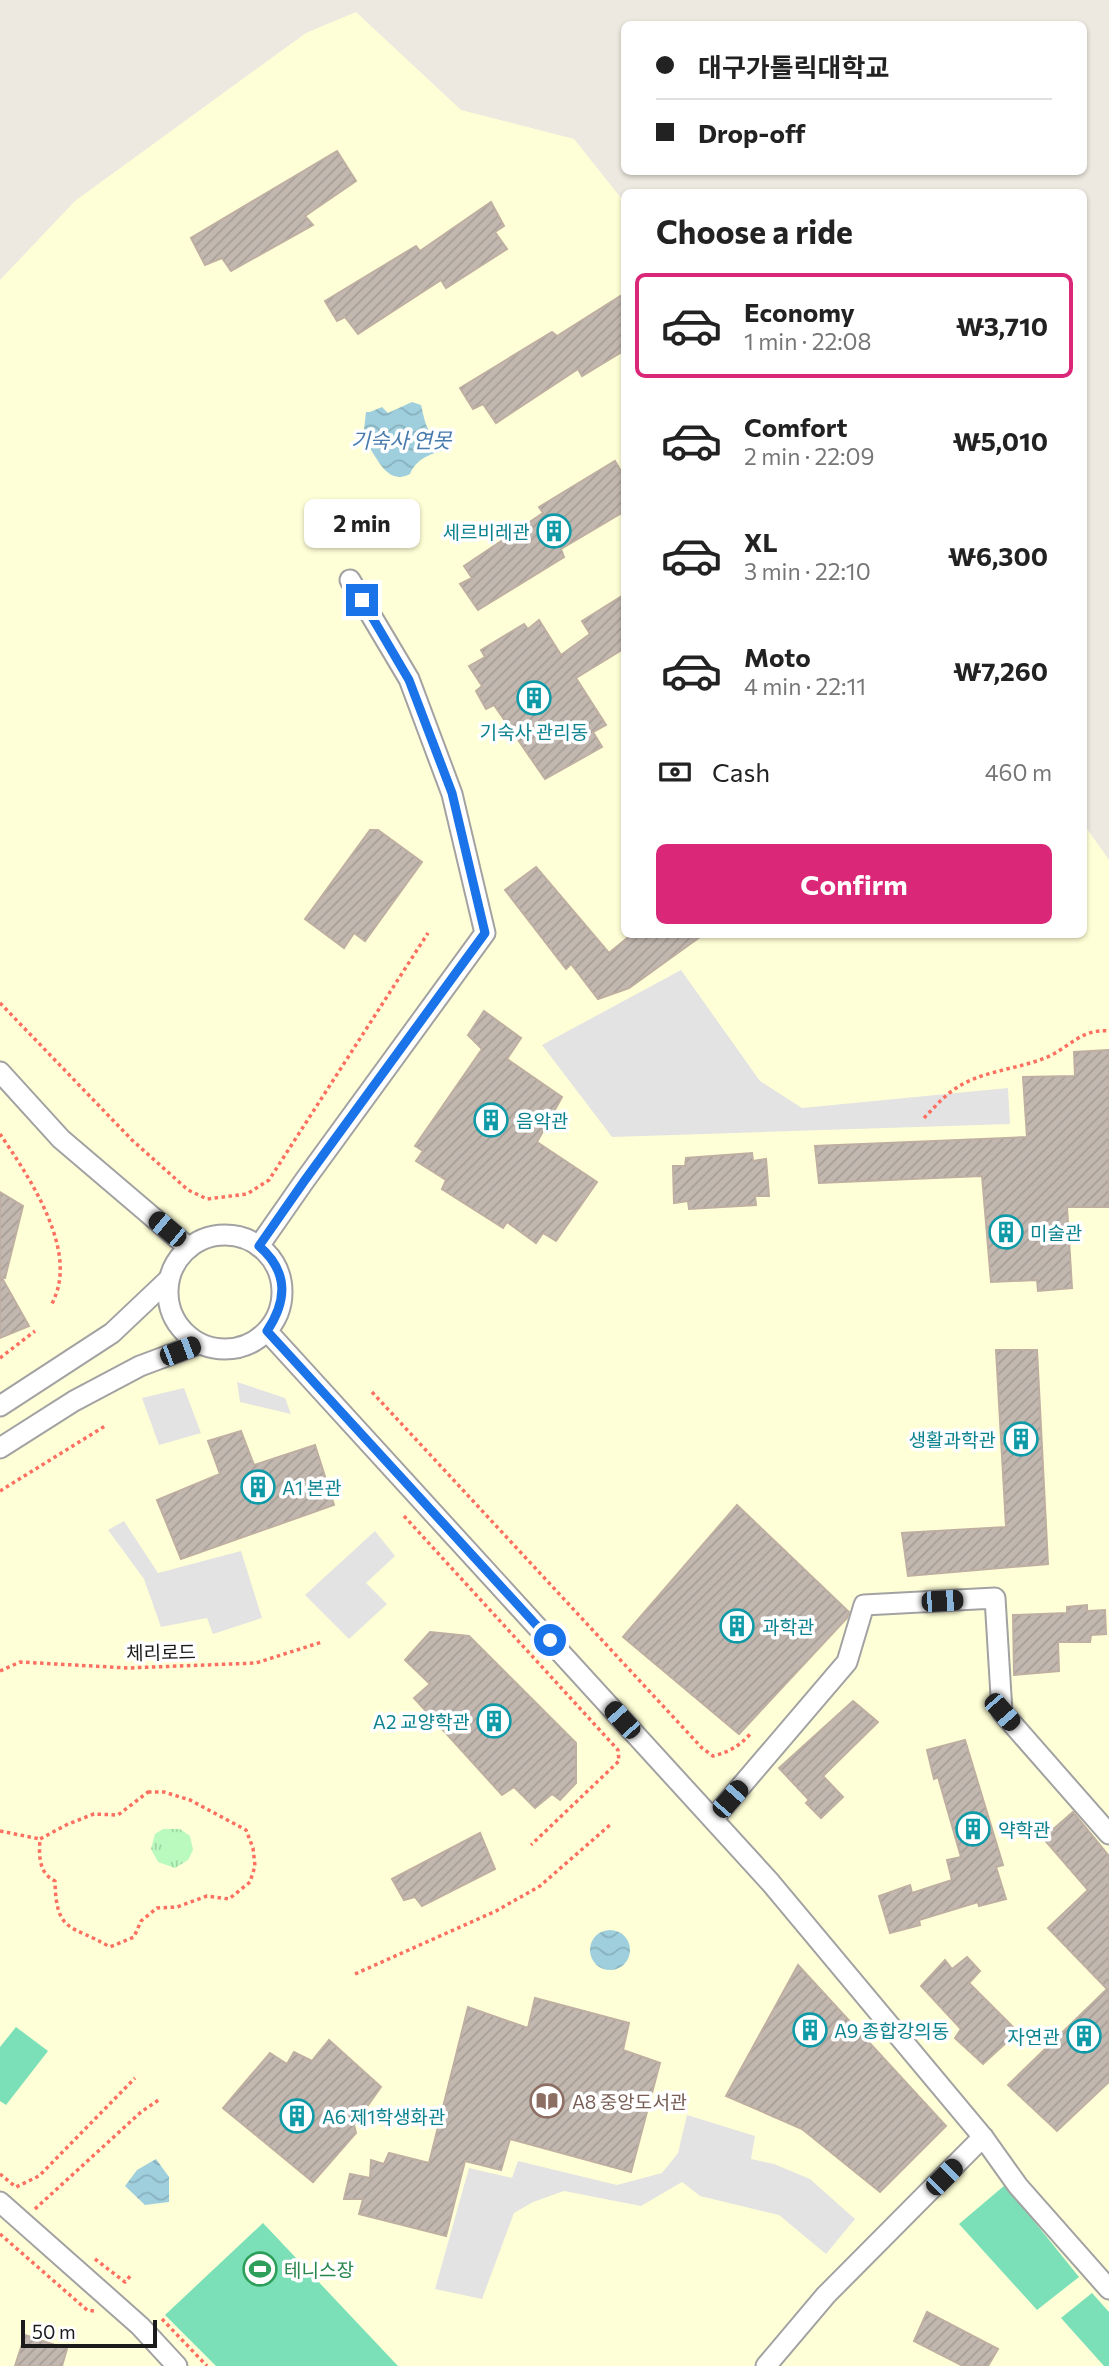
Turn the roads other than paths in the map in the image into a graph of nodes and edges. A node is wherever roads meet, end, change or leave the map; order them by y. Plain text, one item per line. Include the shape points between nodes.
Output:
1 (350, 580) dead end
2 (0, 1072) edge
3 (259, 1246) junction
4 (189, 1248) junction
5 (168, 1280) junction
6 (267, 1331) junction
7 (199, 1344) junction
8 (0, 1406) edge
9 (0, 1447) edge
10 (713, 1819) junction
11 (1109, 1834) edge
12 (983, 2137) junction
13 (0, 2202) edge
14 (1109, 2289) edge
15 (177, 2366) edge
16 (766, 2366) edge

1 - 3 lane via 409,680 452,793 485,933
2 - 4 lane via 61,1139
3 - 4 lane via 227,1235 204,1239
3 - 6 lane via 276,1265 282,1281 278,1315
4 - 5 lane
5 - 7 lane via 173,1317
5 - 8 lane via 112,1332
6 - 7 lane via 236,1349
6 - 10 lane
7 - 9 lane via 140,1366
10 - 11 lane via 847,1662 864,1605 995,1598 1002,1712
10 - 12 lane
12 - 14 lane via 1018,2186
12 - 16 lane via 825,2295
13 - 15 lane via 140,2326

